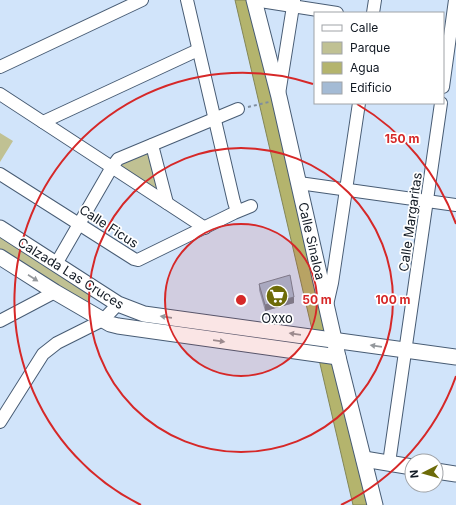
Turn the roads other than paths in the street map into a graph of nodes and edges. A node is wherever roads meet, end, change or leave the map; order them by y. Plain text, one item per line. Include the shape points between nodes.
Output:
1 (142, 0) edge
2 (187, 0) edge
3 (254, 0) edge
4 (375, 0) edge
5 (455, 0) edge
6 (294, 3) edge
7 (333, 12) edge
8 (373, 12) edge
9 (450, 31) edge
10 (198, 50) junction
11 (0, 68) edge
12 (444, 79) edge
13 (0, 94) edge
14 (275, 100) junction
15 (359, 104) edge
16 (441, 104) edge
17 (238, 109) dead end
18 (214, 119) junction
19 (43, 122) junction
20 (152, 145) junction
21 (112, 167) junction
22 (0, 174) edge
23 (299, 183) junction
24 (346, 190) junction
25 (427, 201) junction
26 (167, 203) junction
27 (456, 205) edge
28 (251, 206) dead end
29 (237, 211) junction
30 (80, 224) junction
31 (0, 228) edge
32 (205, 228) junction
33 (0, 257) edge
34 (56, 264) junction
35 (55, 292) junction
36 (118, 304) junction
37 (326, 306) junction
38 (103, 320) junction
39 (0, 321) edge
40 (334, 340) junction
41 (406, 350) junction
42 (338, 357) junction
43 (456, 357) edge
44 (0, 422) edge
45 (364, 459) junction
46 (389, 463) junction
47 (404, 466) edge
48 (444, 472) edge
49 (456, 474) edge
50 (375, 505) edge

1 - 11 street
2 - 10 street
3 - 6 street
3 - 14 street, Calle Sinaloa
4 - 8 street
5 - 9 street
6 - 7 street
6 - 14 street
9 - 12 street
10 - 18 street
10 - 19 street
13 - 19 street
14 - 23 street, Calle Sinaloa
15 - 24 street
16 - 25 street, Calle Margaritas
17 - 18 street
18 - 20 street
18 - 29 street
19 - 21 street
20 - 21 street via 123,156
20 - 26 street
21 - 26 street
21 - 30 street
22 - 30 street, Calle Ficus
23 - 24 street
23 - 37 street, Calle Sinaloa
24 - 25 street
24 - 37 street via 332,283
25 - 27 street
25 - 41 street, Calle Margaritas
26 - 32 street
28 - 29 street, Calle Ficus
29 - 32 street, Calle Ficus
30 - 32 street, Calle Ficus via 134,260
30 - 34 street
31 - 34 street, Calzada Las Cruces
33 -> 35 street, Calzada Las Cruces
34 - 36 street, Calzada Las Cruces
35 - 38 street, Calzada Las Cruces
35 - 39 street
36 - 38 street
40 -> 36 street, Calzada Las Cruces via 144,314
37 - 40 street, Calle Sinaloa
38 -> 42 street, Calzada Las Cruces via 137,330
38 - 44 street via 57,343 43,354
41 -> 40 street, Calzada Las Cruces
40 - 42 street, Calle Sinaloa
41 - 43 street, Calzada Las Cruces
41 - 46 street, Calle Margaritas
42 - 45 street, Calle Sinaloa
45 - 46 street
45 - 50 street, Calle Sinaloa
46 - 47 street
48 - 49 street

